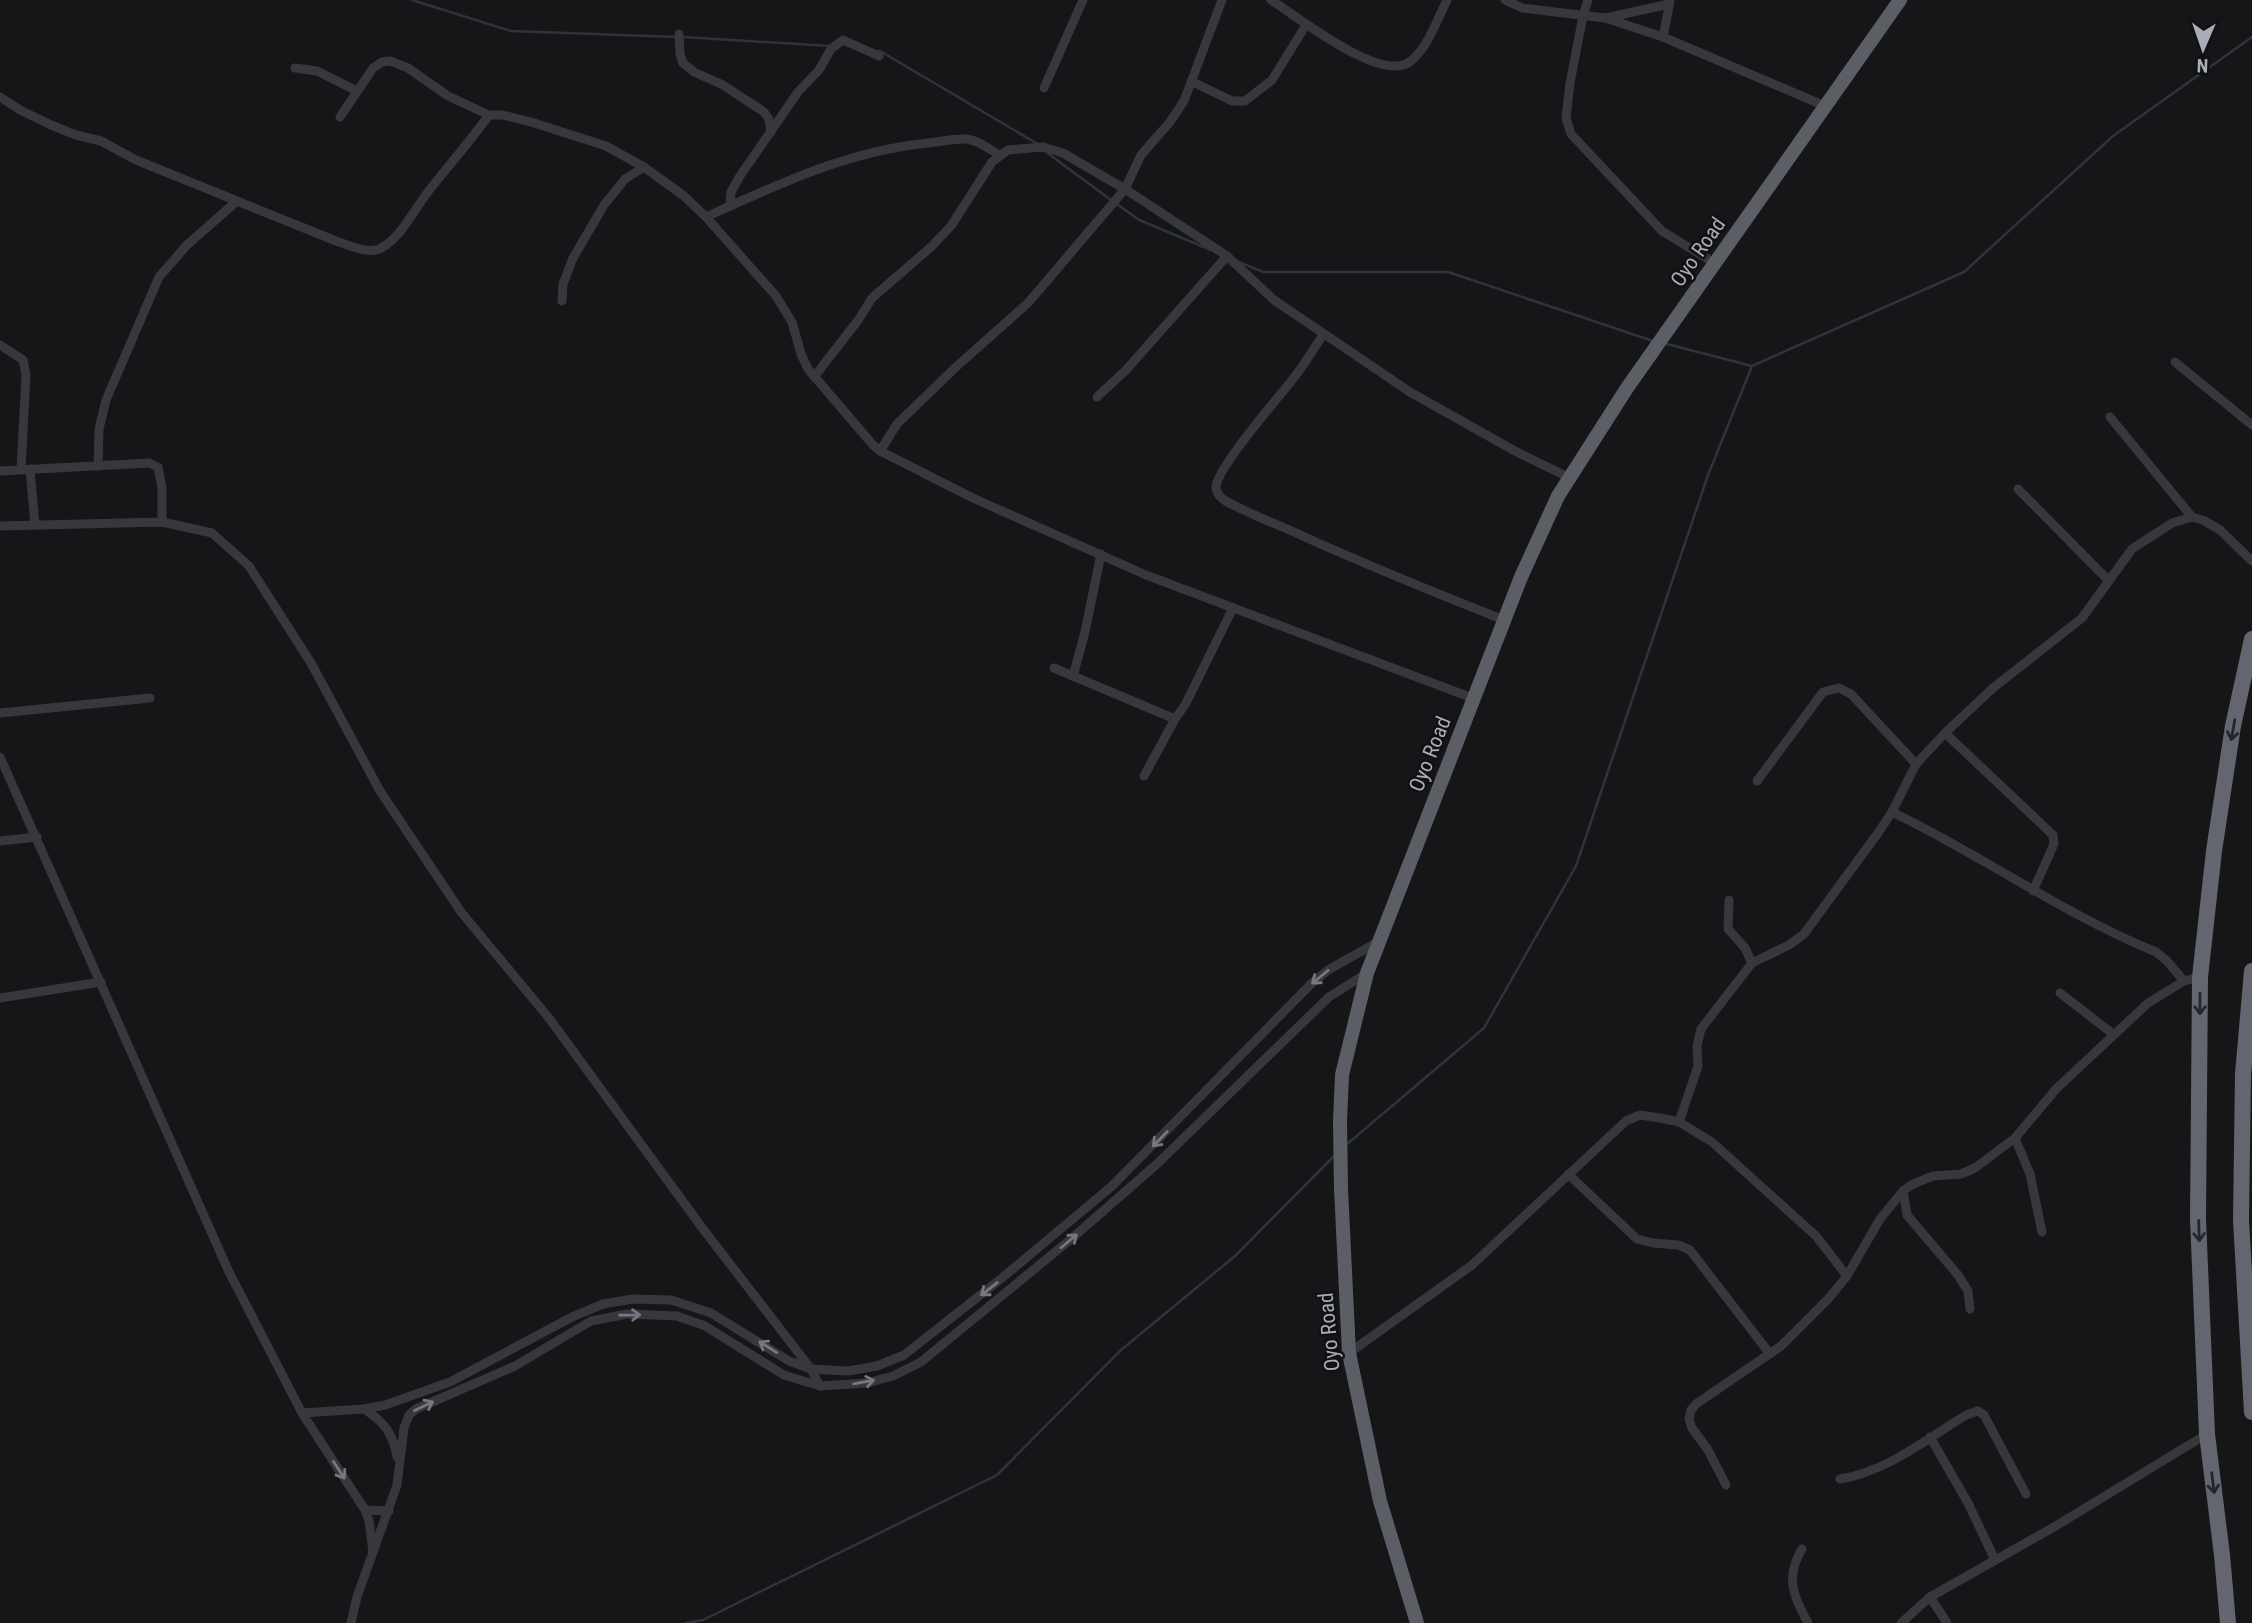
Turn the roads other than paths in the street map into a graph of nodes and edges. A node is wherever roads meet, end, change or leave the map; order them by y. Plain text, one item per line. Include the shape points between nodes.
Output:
1 (1083, 0) edge
2 (1222, 0) edge
3 (1271, 0) edge
4 (1447, 0) edge
5 (1505, 0) edge
6 (1588, 0) edge
7 (1900, 0) edge
8 (1670, 2) edge
9 (1583, 16) junction
10 (1605, 19) junction
11 (1306, 25) junction
12 (679, 34) dead end
13 (1663, 37) junction
14 (879, 57) dead end
15 (295, 68) dead end
16 (1191, 81) junction
17 (1044, 88) dead end
18 (357, 91) junction
19 (0, 97) edge
20 (1825, 106) junction
21 (489, 115) junction
22 (340, 117) dead end
23 (771, 132) junction
24 (999, 155) junction
25 (644, 167) junction
26 (1122, 193) junction
27 (237, 201) junction
28 (730, 206) junction
29 (706, 217) junction
30 (1227, 256) junction
31 (1716, 264) junction
32 (562, 301) dead end
33 (1323, 335) junction
34 (0, 345) edge
35 (2175, 362) dead end
36 (814, 377) junction
37 (1097, 397) dead end
38 (2110, 418) dead end
39 (2252, 425) edge
40 (880, 451) junction
41 (98, 466) junction
42 (25, 470) junction
43 (0, 471) edge
44 (1570, 478) junction
45 (2018, 489) dead end
46 (2192, 517) junction
47 (162, 522) junction
48 (35, 525) junction
49 (0, 526) edge
50 (1101, 554) junction
51 (2252, 561) edge
52 (2109, 581) junction
53 (1233, 608) junction
54 (1504, 620) junction
55 (2252, 639) edge
56 (1054, 668) dead end
57 (1073, 676) junction
58 (150, 698) dead end
59 (1475, 699) junction
60 (0, 713) edge
61 (1175, 719) junction
62 (1945, 733) junction
63 (0, 757) edge
64 (1916, 764) junction
65 (1144, 776) dead end
66 (1757, 781) dead end
67 (1892, 812) junction
68 (37, 837) junction
69 (0, 841) edge
70 (2032, 891) junction
71 (1728, 900) dead end
72 (1378, 942) junction
73 (1752, 963) junction
74 (2252, 971) edge
75 (1367, 973) junction
76 (2192, 979) junction
77 (101, 982) junction
78 (2060, 993) dead end
79 (0, 998) edge
80 (2113, 1034) junction
81 (1679, 1122) junction
82 (2015, 1138) junction
83 (1568, 1174) junction
84 (1903, 1191) junction
85 (2042, 1232) dead end
86 (1847, 1276) junction
87 (1970, 1309) dead end
88 (1349, 1353) junction
89 (1770, 1354) junction
90 (811, 1369) junction
91 (820, 1386) junction
92 (364, 1409) junction
93 (2252, 1412) edge
94 (302, 1413) junction
95 (2207, 1434) junction
96 (1930, 1437) junction
97 (398, 1464) junction
98 (1840, 1479) dead end
99 (1727, 1485) dead end
100 (2026, 1494) dead end
101 (365, 1510) junction
102 (389, 1511) junction
103 (1802, 1549) dead end
104 (373, 1553) junction
105 (1995, 1560) junction
106 (1930, 1597) junction
107 (351, 1623) edge
108 (1417, 1623) edge
109 (1808, 1623) edge
110 (1901, 1623) edge
111 (1947, 1623) edge
112 (2228, 1623) edge

1 - 17 street
2 - 16 street
3 - 11 street
4 - 11 street via 1422,49 1402,66 1374,63
5 - 9 street via 1522,8
6 - 9 street
7 - 20 highway, Oyo Road
8 - 10 street
8 - 13 street
9 - 10 street
9 - 31 street via 1566,118 1571,134 1662,231
10 - 13 street
11 - 16 street via 1272,80 1245,101 1232,101
12 - 23 street via 683,63 764,112
13 - 20 street
14 - 23 street via 843,40 838,43
15 - 18 street via 317,71
16 - 26 street via 1184,101 1141,155
18 - 21 street via 373,68 382,62 399,62 447,96
18 - 22 street
19 - 27 street via 51,125
20 - 31 highway, Oyo Road
21 - 25 street via 531,122 606,146
21 - 27 street via 383,247 363,250
23 - 28 street via 731,192
24 - 26 street via 1043,147 1063,153
24 - 28 street via 965,139 901,146 852,157
24 - 36 street via 951,226 872,298
25 - 29 street
25 - 32 street via 625,179 604,205 573,258
26 - 30 street
26 - 40 street via 1028,303 897,424
27 - 41 street via 159,277 106,400
28 - 29 street
29 - 36 street via 776,296
30 - 33 street via 1274,300
30 - 37 street
31 - 44 highway, Oyo Road via 1627,388
33 - 44 street via 1410,391
33 - 54 street via 1226,466 1218,479 1217,494 1390,575
34 - 42 street via 23,360 26,375
35 - 39 street
36 - 40 street
38 - 46 street
40 - 50 street
41 - 42 street
41 - 47 street via 149,463 158,467
42 - 43 street
42 - 48 street
44 - 54 highway, Oyo Road
45 - 52 street
46 - 51 street via 2220,530
46 - 52 street via 2172,523 2132,549
47 - 48 street
47 - 90 street via 212,533 248,566 311,663 380,791 461,912 549,1018 702,1229
48 - 49 street
50 - 53 street
50 - 57 street
52 - 62 street via 2082,618 1993,688
53 - 59 street
53 - 61 street
54 - 59 highway, Oyo Road
55 -> 76 highway
56 - 57 street
57 - 61 street
58 - 60 street
59 - 72 highway, Oyo Road
61 - 65 street
62 - 64 street
62 - 70 street via 2053,835 2054,844
63 - 68 street
64 - 66 street via 1851,694 1839,688 1823,692
64 - 67 street
67 - 70 street
67 - 73 street via 1804,934
68 - 69 street
68 - 77 street
70 - 76 street via 2156,952
71 - 73 street via 1727,929
72 - 75 highway, Oyo Road
72 -> 90 street via 1311,984 1112,1186 904,1355 848,1371
73 - 81 street via 1701,1029 1698,1066
74 - 93 highway via 2243,1074 2241,1220
75 - 88 highway, Oyo Road via 1342,1075 1341,1189
91 -> 75 street via 867,1383 908,1371 921,1362 1157,1164 1329,997
76 - 80 street via 2158,995
76 -> 95 highway
77 - 79 street
77 - 94 street via 229,1272
78 - 80 street
80 - 82 street
81 - 83 street via 1640,1115 1626,1121
81 - 86 street via 1712,1142 1816,1236
82 - 84 street via 1975,1168 1933,1176
82 - 85 street via 2030,1174
83 - 88 street via 1472,1265
83 - 89 street via 1637,1239 1690,1250
84 - 86 street via 1880,1219
84 - 87 street via 1907,1215 1958,1275 1968,1292
86 - 89 street
88 - 108 highway, Oyo Road via 1380,1501
89 - 99 street via 1691,1410 1692,1428
90 - 91 street
90 -> 92 street via 789,1361 711,1313 671,1300 633,1299 572,1317 450,1381
97 -> 91 street via 404,1429 416,1409 515,1366 605,1317 677,1316 705,1326 784,1375
92 - 94 street
92 - 97 street via 390,1431
94 -> 101 street
95 - 105 street
95 -> 112 highway
96 - 98 street via 1886,1464
96 - 100 street via 1978,1411
96 - 105 street
97 - 102 street
101 - 102 street
101 - 104 street
102 - 104 street
103 - 109 street via 1791,1581
104 - 107 street
105 - 106 street
106 - 110 street
106 - 111 street

